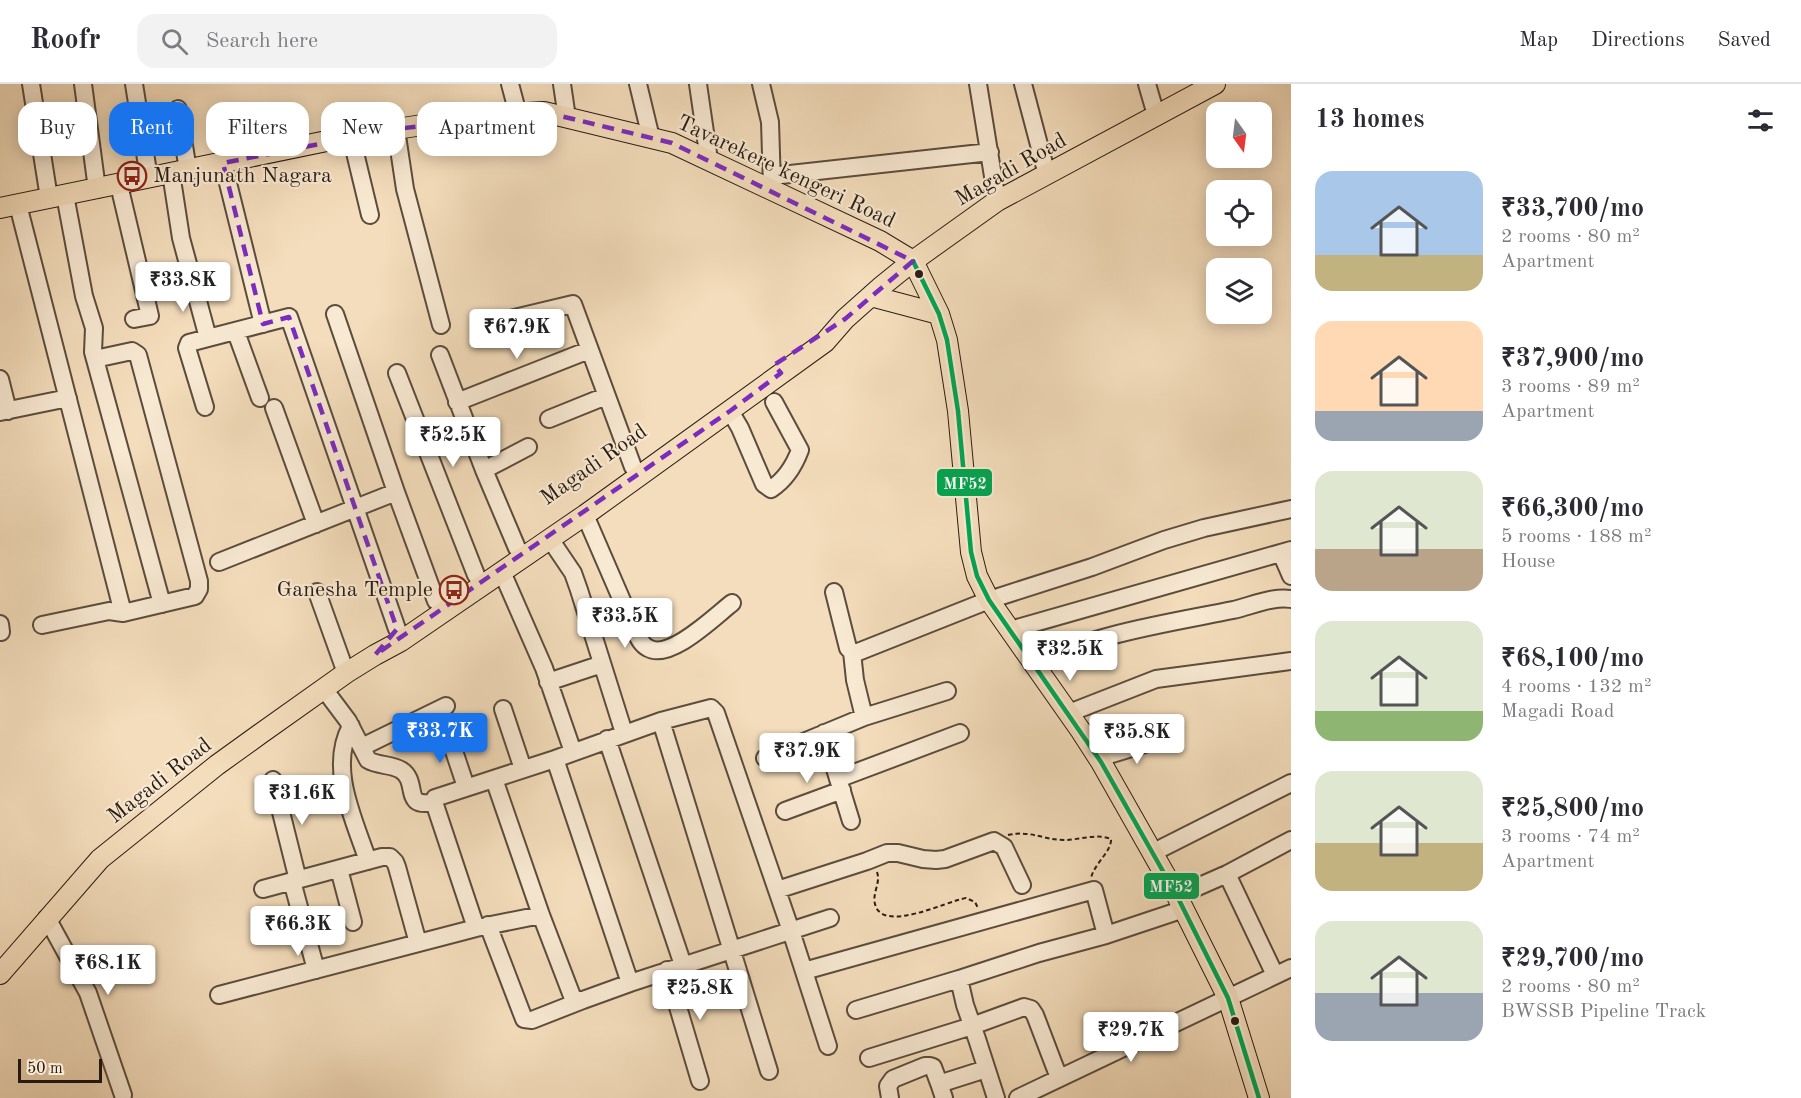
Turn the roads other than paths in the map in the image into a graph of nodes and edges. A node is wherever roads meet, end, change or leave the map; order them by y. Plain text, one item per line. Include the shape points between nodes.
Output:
1 (31, 84) edge
2 (83, 84) edge
3 (134, 84) edge
4 (510, 84) edge
5 (562, 84) edge
6 (638, 84) edge
7 (698, 84) edge
8 (761, 84) edge
9 (978, 84) edge
10 (1023, 84) edge
11 (1148, 84) edge
12 (1215, 84) edge
13 (515, 102) edge
14 (557, 115) edge
15 (1156, 116) junction
16 (567, 118) junction
17 (651, 138) junction
18 (321, 142) edge
19 (990, 152) junction
20 (179, 156) edge
21 (356, 156) edge
22 (400, 156) edge
23 (709, 160) junction
24 (224, 163) junction
25 (180, 172) junction
26 (1047, 175) junction
27 (149, 178) junction
28 (772, 183) junction
29 (119, 185) junction
30 (98, 189) junction
31 (57, 197) junction
32 (997, 201) junction
33 (9, 206) edge
34 (370, 215) dead end
35 (913, 261) junction
36 (871, 296) junction
37 (335, 314) dead end
38 (939, 314) junction
39 (134, 319) dead end
40 (498, 322) dead end
41 (263, 324) junction
42 (441, 325) dead end
43 (236, 332) junction
44 (208, 338) junction
45 (590, 350) junction
46 (440, 355) dead end
47 (95, 359) junction
48 (778, 369) junction
49 (397, 373) dead end
50 (0, 379) edge
51 (606, 396) junction
52 (68, 398) junction
53 (260, 398) dead end
54 (457, 402) junction
55 (774, 402) dead end
56 (205, 407) dead end
57 (274, 408) dead end
58 (730, 411) junction
59 (4, 412) edge
60 (549, 419) dead end
61 (528, 447) dead end
62 (633, 466) junction
63 (483, 470) junction
64 (396, 492) junction
65 (355, 509) junction
66 (1291, 509) edge
67 (585, 515) junction
68 (316, 524) junction
69 (550, 539) junction
70 (517, 548) junction
71 (1286, 552) edge
72 (219, 562) dead end
73 (502, 572) junction
74 (476, 575) junction
75 (1291, 576) edge
76 (316, 592) dead end
77 (834, 592) dead end
78 (1290, 595) edge
79 (988, 600) junction
80 (436, 601) junction
81 (732, 603) dead end
82 (162, 604) junction
83 (123, 613) junction
84 (42, 625) dead end
85 (397, 629) junction
86 (1010, 630) junction
87 (852, 652) junction
88 (375, 655) junction
89 (1291, 661) edge
90 (1034, 663) junction
91 (602, 664) junction
92 (346, 673) junction
93 (548, 682) junction
94 (324, 689) junction
95 (947, 692) dead end
96 (446, 706) dead end
97 (503, 709) dead end
98 (1069, 714) junction
99 (864, 717) junction
100 (661, 721) junction
101 (351, 726) junction
102 (447, 730) dead end
103 (624, 733) junction
104 (824, 733) junction
105 (960, 733) dead end
106 (1164, 738) dead end
107 (607, 740) junction
108 (362, 747) junction
109 (573, 752) junction
110 (765, 758) dead end
111 (1099, 758) junction
112 (555, 759) junction
113 (523, 769) junction
114 (494, 779) junction
115 (273, 780) dead end
116 (1291, 783) edge
117 (840, 785) junction
118 (466, 787) junction
119 (434, 802) junction
120 (785, 811) dead end
121 (851, 821) dead end
122 (1291, 840) edge
123 (1152, 853) junction
124 (368, 861) junction
125 (339, 868) junction
126 (1227, 874) junction
127 (295, 880) junction
128 (1022, 885) dead end
129 (262, 889) dead end
130 (777, 890) junction
131 (1180, 902) junction
132 (542, 915) junction
133 (47, 918) junction
134 (830, 918) dead end
135 (353, 922) dead end
136 (482, 927) junction
137 (791, 931) junction
138 (1106, 935) junction
139 (418, 943) junction
140 (732, 950) junction
141 (683, 965) junction
142 (1291, 968) edge
143 (316, 970) junction
144 (667, 970) junction
145 (804, 971) junction
146 (0, 974) edge
147 (1275, 975) junction
148 (959, 979) junction
149 (630, 983) junction
150 (219, 995) dead end
151 (1228, 998) junction
152 (583, 1000) junction
153 (856, 1010) dead end
154 (972, 1026) junction
155 (828, 1046) dead end
156 (869, 1058) dead end
157 (986, 1069) junction
158 (769, 1071) dead end
159 (1059, 1078) junction
160 (700, 1081) dead end
161 (942, 1092) edge
162 (123, 1095) dead end
163 (890, 1098) edge
164 (996, 1098) edge
165 (1018, 1098) edge
166 (1259, 1098) edge

1 - 31 street
2 - 30 street
3 - 27 street
4 - 13 street
5 - 16 street
6 - 17 street
7 - 23 street
8 - 28 street via 770,122
9 - 19 street
10 - 26 street
11 - 15 street
12 - 15 main road, Magadi Road
14 - 16 main road, Tavarekere kengeri Road
15 - 26 main road, Magadi Road
16 - 17 main road, Tavarekere kengeri Road
17 - 23 main road, Tavarekere kengeri Road
18 - 24 main road, Tavarekere kengeri Road
19 - 28 street
19 - 32 street
20 - 25 street
21 - 34 street
22 - 42 street
23 - 28 main road, Tavarekere kengeri Road
24 - 25 main road, Tavarekere kengeri Road
24 - 41 street
25 - 27 main road, Tavarekere kengeri Road
25 - 44 street via 181,238
26 - 32 main road, Magadi Road
27 - 29 main road, Tavarekere kengeri Road
28 - 35 main road, Tavarekere kengeri Road
29 - 30 main road, Tavarekere kengeri Road
29 - 39 street via 150,316
30 - 31 main road, Tavarekere kengeri Road
31 - 33 main road, Tavarekere kengeri Road
31 - 47 street via 94,328
32 - 35 main road, Magadi Road
33 - 52 street
35 - 36 main road, Magadi Road
35 - 38 main road
36 - 38 main road
36 - 48 main road, Magadi Road via 845,319 820,332
37 - 64 street
38 - 79 main road via 958,411 971,552
40 - 45 street via 573,304
41 - 43 street
41 - 65 street via 289,317
43 - 44 street
43 - 53 street
44 - 56 street via 189,343 187,348
45 - 51 street
45 - 54 street
46 - 54 street
47 - 82 street
47 - 82 street via 132,351 141,363 199,581 195,596
48 - 58 main road, Magadi Road
48 - 62 main road, Magadi Road
49 - 74 street
50 - 59 street
51 - 60 street
51 - 62 street
52 - 59 street
52 - 83 street
54 - 63 street
55 - 58 street via 800,450 796,462 771,489 764,484
57 - 68 street
58 - 67 main road, Magadi Road
61 - 63 street
62 - 70 main road, Magadi Road
63 - 70 street
64 - 65 street
64 - 80 street
65 - 68 street
65 - 85 street
66 - 79 street via 1164,540
67 - 69 main road, Magadi Road
67 - 81 street via 636,633 649,649 661,650 688,638
68 - 72 street
69 - 73 main road, Magadi Road
69 - 91 street via 573,573
70 - 74 main road, Magadi Road
71 - 75 street
71 - 86 street
73 - 88 main road, Magadi Road
73 - 93 street
74 - 80 main road, Magadi Road
76 - 92 street
77 - 87 street
78 - 90 street via 1083,644
79 - 86 main road
79 - 87 street via 865,651
80 - 85 main road, Magadi Road
82 - 83 street
83 - 84 street via 110,611
85 - 88 main road, Magadi Road
86 - 90 main road
87 - 99 street
88 - 92 main road, Magadi Road
89 - 98 street via 1156,679
90 - 98 main road
91 - 93 street
91 - 103 street
92 - 94 main road, Magadi Road
93 - 109 street
94 - 101 street
94 - 133 main road, Magadi Road via 217,765 100,859
95 - 99 street
96 - 108 street
97 - 113 street
98 - 111 main road
99 - 104 street
100 - 103 street
100 - 130 street via 706,708 714,710
100 - 140 street
101 - 108 street
101 - 124 street via 343,742 342,778
102 - 118 street
103 - 107 street
104 - 110 street
104 - 117 street
105 - 117 street
106 - 111 street
107 - 109 street
107 - 141 street
108 - 119 street via 372,763 404,772 418,803
109 - 112 street
111 - 123 main road
112 - 113 street
112 - 149 street
113 - 114 street
114 - 118 street
114 - 132 street
115 - 127 street
116 - 123 street
117 - 120 street
117 - 121 street
118 - 119 street via 436,797
119 - 136 street
122 - 126 street
123 - 131 main road
124 - 125 street
124 - 139 street via 387,856 395,862
125 - 127 street
125 - 135 street
126 - 131 street
126 - 147 street
127 - 129 street
127 - 143 street
128 - 130 street via 1004,847 994,841 945,859 923,860 892,852
130 - 137 street
131 - 138 street
131 - 151 main road
132 - 136 street
132 - 152 street via 569,989 576,1000
133 - 146 main road, Magadi Road
133 - 162 street via 88,993
134 - 137 street
136 - 139 street
136 - 152 street via 524,1019 532,1020
137 - 140 street
137 - 145 street
138 - 145 street via 1094,890
138 - 148 street
139 - 143 street
140 - 141 street
140 - 158 street
141 - 144 street
142 - 147 street
143 - 150 street
144 - 149 street
144 - 160 street
145 - 155 street
147 - 151 street
148 - 153 street
148 - 154 street
149 - 152 street
151 - 159 street
151 - 166 main road
154 - 156 street
154 - 157 street
154 - 159 street via 1024,1007 1031,1009
157 - 161 street via 945,1082
157 - 164 street
159 - 165 street
161 - 163 street via 933,1067 925,1066 893,1079 888,1086

